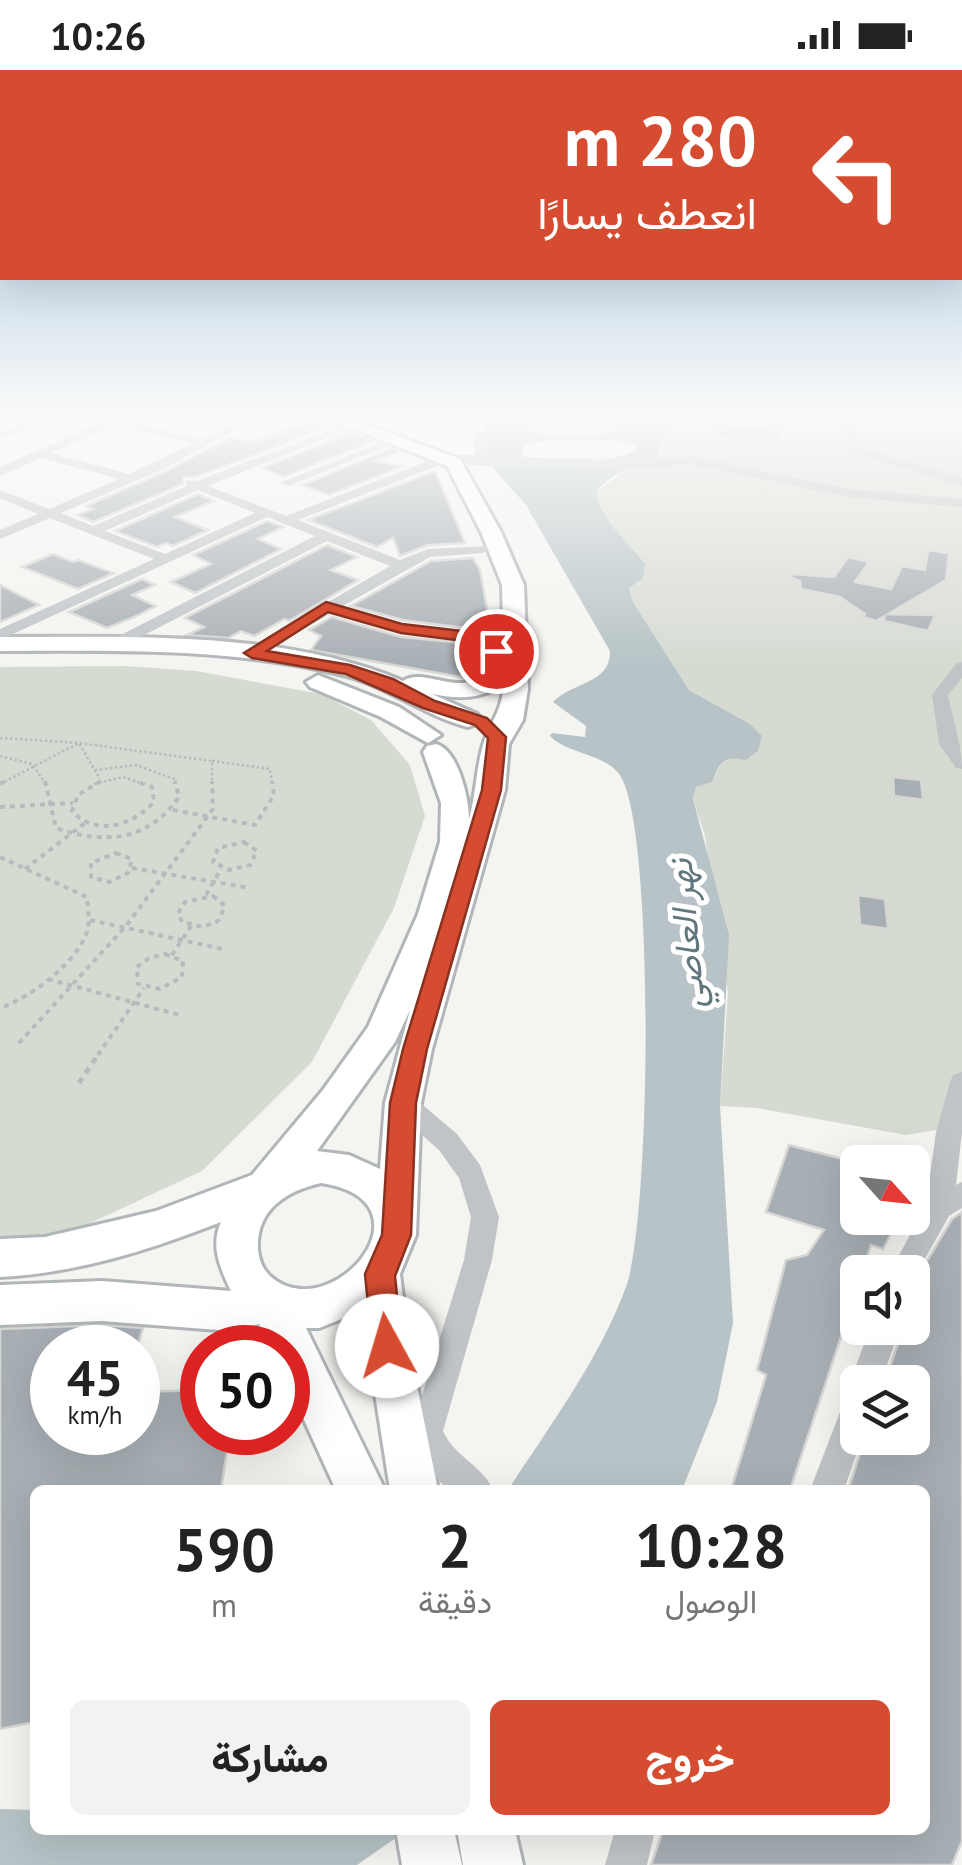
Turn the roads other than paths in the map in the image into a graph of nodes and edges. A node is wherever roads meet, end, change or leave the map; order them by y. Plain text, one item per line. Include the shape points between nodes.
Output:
1 (11, 499) edge
2 (82, 499) edge
3 (168, 499) edge
4 (230, 499) edge
5 (329, 499) edge
6 (335, 499) edge
7 (461, 499) edge
8 (474, 499) edge
9 (918, 499) edge
10 (332, 500) junction
11 (962, 503) edge
12 (266, 513) junction
13 (48, 514) junction
14 (286, 520) junction
15 (93, 531) junction
16 (0, 535) edge
17 (326, 536) junction
18 (483, 549) junction
19 (166, 559) junction
20 (400, 565) junction
21 (326, 607) junction
22 (0, 635) edge
23 (496, 640) junction
24 (0, 644) edge
25 (115, 644) junction
26 (252, 653) junction
27 (0, 658) edge
28 (962, 667) edge
29 (350, 670) junction
30 (498, 676) junction
31 (482, 728) junction
32 (432, 743) junction
33 (962, 764) edge
34 (962, 1082) edge
35 (403, 1103) junction
36 (266, 1187) junction
37 (950, 1200) edge
38 (395, 1215) junction
39 (915, 1255) edge
40 (0, 1258) edge
41 (380, 1274) junction
42 (270, 1301) junction
43 (0, 1305) edge
44 (840, 1455) edge
45 (438, 1478) edge
46 (360, 1485) edge
47 (829, 1485) edge
48 (426, 1835) edge
49 (487, 1835) edge
50 (634, 1835) edge
51 (432, 1865) edge
52 (494, 1865) edge
53 (626, 1865) edge

1 - 13 street
2 - 13 street
3 - 15 street
4 - 12 street
5 - 10 street
6 - 10 street
7 - 18 main road
8 - 31 main road via 513,585 516,689 510,720
9 - 11 street
10 - 14 street
12 - 14 street
12 - 19 street
13 - 15 street
13 - 16 street
14 - 17 street
15 - 19 street
17 - 20 street
17 - 25 street
18 - 20 street via 428,553
18 - 23 main road via 496,586
19 - 22 street
20 - 21 street
21 - 23 street via 401,628
21 - 26 street
23 - 30 main road
24 - 25 main road
25 - 26 main road
26 - 29 main road
27 - 32 main road via 118,656 283,674 332,685
28 - 33 street via 940,695 948,744
29 - 30 main road via 464,692 481,690
29 - 31 main road
30 - 31 main road via 500,701
31 - 32 main road via 438,724
31 - 32 main road via 482,755 470,758
31 - 35 main road via 491,790
32 - 36 main road via 455,803 454,842 433,914 383,1033
34 - 37 street via 949,1132
35 - 38 main road
35 - 45 street via 471,1172 485,1217 427,1431
36 - 38 main road via 290,1172 343,1167 385,1193
36 - 40 main road via 156,1229 45,1256
36 - 42 main road via 237,1233 237,1260 249,1283
37 - 39 street
38 - 41 main road via 392,1256
41 - 42 main road via 329,1307 298,1309
41 - 45 main road via 387,1346
42 - 43 main road via 231,1311 102,1301
42 - 46 main road
44 - 47 street
48 - 51 main road
49 - 52 main road
50 - 53 street

